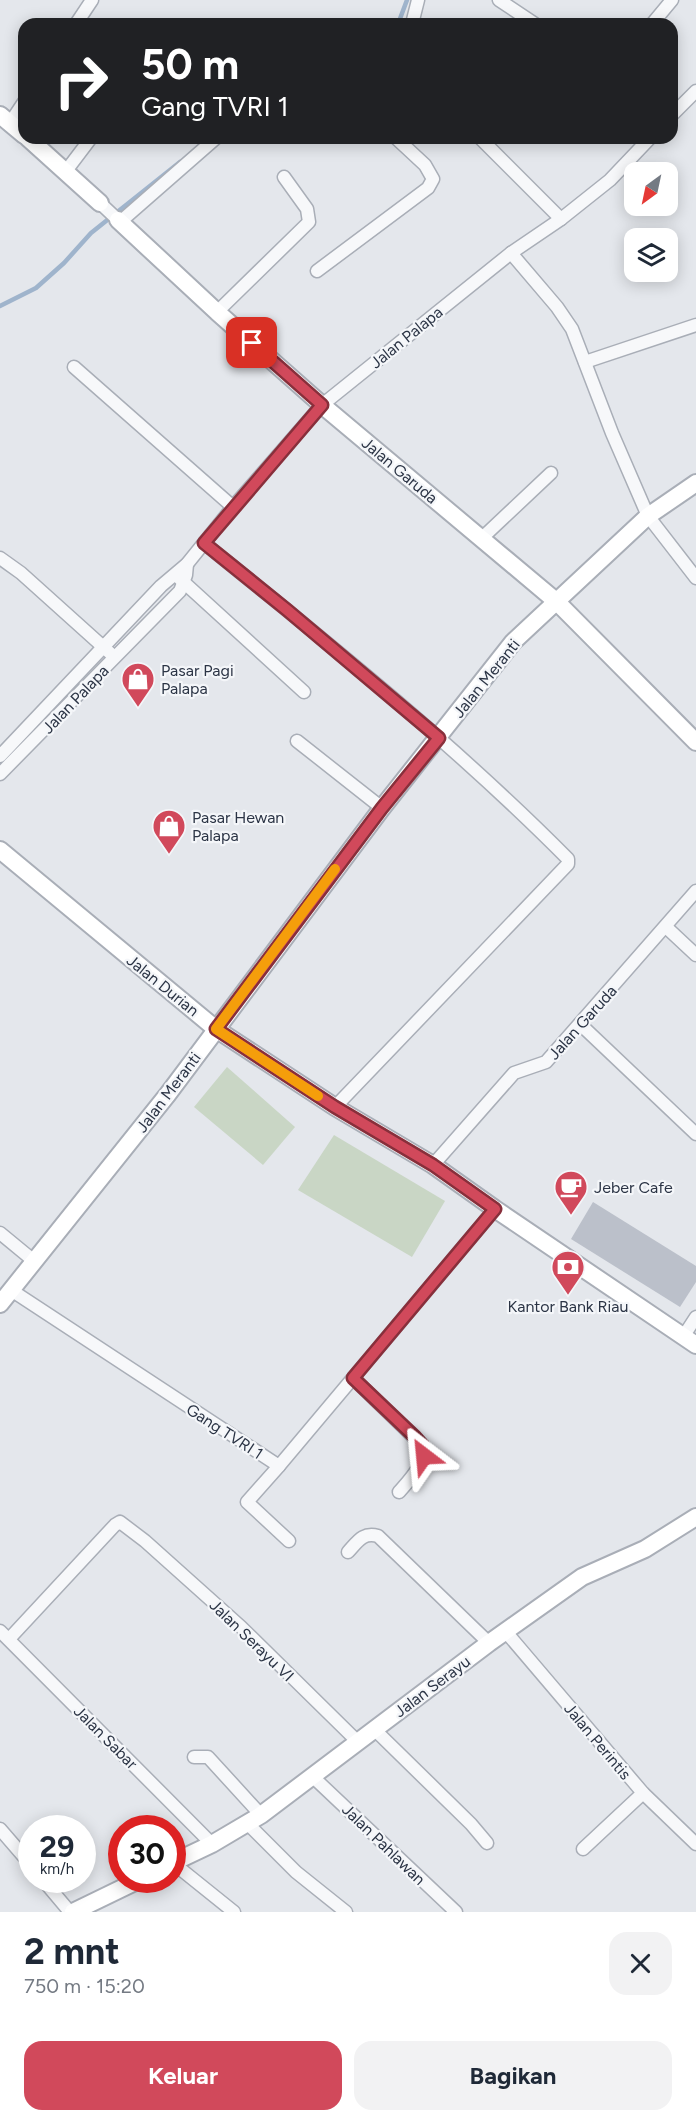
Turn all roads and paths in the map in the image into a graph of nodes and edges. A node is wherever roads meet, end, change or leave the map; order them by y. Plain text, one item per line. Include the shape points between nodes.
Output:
1 (92, 0) edge
2 (418, 0) edge
3 (500, 0) edge
4 (672, 0) edge
5 (80, 18) edge
6 (414, 18) edge
7 (526, 18) edge
8 (657, 18) edge
9 (696, 91) edge
10 (18, 107) edge
11 (678, 110) edge
12 (5, 119) edge
13 (18, 130) edge
14 (35, 144) edge
15 (86, 144) edge
16 (209, 144) edge
17 (402, 144) edge
18 (486, 144) edge
19 (644, 144) edge
20 (66, 171) junction
21 (284, 177) dead end
22 (100, 203) joint
23 (561, 219) junction
24 (119, 221) junction
25 (511, 253) junction
26 (317, 271) dead end
27 (217, 312) junction
28 (696, 325) edge
29 (585, 362) junction
30 (74, 367) dead end
31 (322, 405) junction
32 (550, 473) dead end
33 (696, 483) edge
34 (233, 507) junction
35 (648, 516) junction
36 (482, 538) junction
37 (204, 543) junction
38 (0, 558) edge
39 (696, 578) edge
40 (179, 579) junction
41 (557, 602) junction
42 (105, 648) junction
43 (114, 658) junction
44 (304, 692) dead end
45 (439, 738) junction
46 (297, 741) dead end
47 (696, 742) edge
48 (0, 756) edge
49 (0, 774) edge
50 (382, 808) junction
51 (0, 850) edge
52 (696, 891) edge
53 (666, 927) junction
54 (696, 955) edge
55 (580, 1024) junction
56 (216, 1029) junction
57 (335, 1107) junction
58 (696, 1134) edge
59 (433, 1165) junction
60 (495, 1209) junction
61 (0, 1233) edge
62 (34, 1261) junction
63 (11, 1290) junction
64 (0, 1304) edge
65 (696, 1317) edge
66 (690, 1341) edge
67 (353, 1378) junction
68 (279, 1466) junction
69 (399, 1492) dead end
70 (696, 1517) edge
71 (289, 1541) dead end
72 (348, 1552) dead end
73 (506, 1632) junction
74 (5, 1635) edge
75 (489, 1643) junction
76 (374, 1729) junction
77 (357, 1742) junction
78 (194, 1757) dead end
79 (312, 1776) junction
80 (643, 1793) junction
81 (254, 1820) junction
82 (0, 1829) edge
83 (488, 1843) dead end
84 (212, 1844) junction
85 (696, 1844) edge
86 (18, 1850) edge
87 (583, 1850) dead end
88 (186, 1857) edge
89 (186, 1873) edge
90 (55, 1893) edge
91 (112, 1893) edge
92 (72, 1912) edge
93 (234, 1912) edge
94 (346, 1912) edge
95 (456, 1912) edge

1 - 5 street
2 - 6 street
3 - 7 street
4 - 8 street
9 - 11 street
10 - 12 street
12 - 13 street
14 - 20 street
15 - 20 street
16 - 24 street
17 - 26 street via 425,165 433,179 428,188
18 - 23 street
19 - 23 street, Jalan Palapa via 610,180
20 - 22 street
21 - 27 street via 308,209 309,222
22 - 24 street, Jalan Garuda
23 - 25 street, Jalan Palapa
24 - 27 street, Jalan Garuda
25 - 29 street via 572,329
25 - 31 street, Jalan Palapa
27 - 31 street, Jalan Garuda
28 - 29 street
29 - 35 street
30 - 34 street
31 - 34 street, Jalan Palapa
31 - 36 street, Jalan Garuda
32 - 36 street
33 - 35 street, Jalan Meranti
34 - 37 street, Jalan Palapa
35 - 39 street
35 - 41 street, Jalan Meranti
36 - 41 street, Jalan Garuda
37 - 40 street, Jalan Palapa
37 - 45 street
38 - 42 street
40 - 42 street, Jalan Palapa
40 - 43 street, Jalan Palapa via 180,591
40 - 44 street
41 - 45 street, Jalan Meranti via 513,642
41 - 47 street, Jalan Garuda
42 - 43 street
42 - 48 street, Jalan Palapa
43 - 49 street, Jalan Palapa
45 - 50 street, Jalan Meranti
45 - 57 street via 557,848 568,864
46 - 50 street
50 - 56 street, Jalan Meranti
51 - 56 street, Jalan Durian
52 - 53 street, Jalan Garuda
53 - 54 street
53 - 55 street, Jalan Garuda
55 - 58 street
55 - 59 street, Jalan Garuda via 546,1062 513,1073
56 - 57 street, Jalan Durian
56 - 62 street, Jalan Meranti
57 - 59 street, Jalan Durian
59 - 60 street, Jalan Durian
60 - 66 street, Jalan Durian
60 - 67 street, Gang TVRI 1
61 - 62 street
62 - 63 street, Jalan Meranti
63 - 64 street, Jalan Meranti
63 - 68 street, Gang TVRI 1
65 - 66 street
67 - 68 street, Gang TVRI 1
67 - 69 street via 423,1446 419,1467
68 - 71 street via 247,1502
70 - 73 street, Jalan Serayu via 645,1549 582,1577
72 - 75 street via 363,1536 378,1536
73 - 75 street, Jalan Serayu
73 - 80 street, Jalan Perintis
74 - 77 street, Jalan Serayu VI via 120,1522 241,1627
74 - 84 street, Jalan Sabar
75 - 76 street, Jalan Serayu
76 - 77 street, Jalan Serayu
76 - 83 street
77 - 79 street, Jalan Serayu
78 - 81 street via 208,1757
79 - 81 street, Jalan Serayu
79 - 95 street, Jalan Pahlawan
80 - 85 street, Jalan Perintis
80 - 87 street
81 - 84 street, Jalan Serayu
81 - 94 street via 296,1872
82 - 86 street
84 - 88 street, Jalan Serayu
89 - 93 street
90 - 92 street
91 - 92 street

